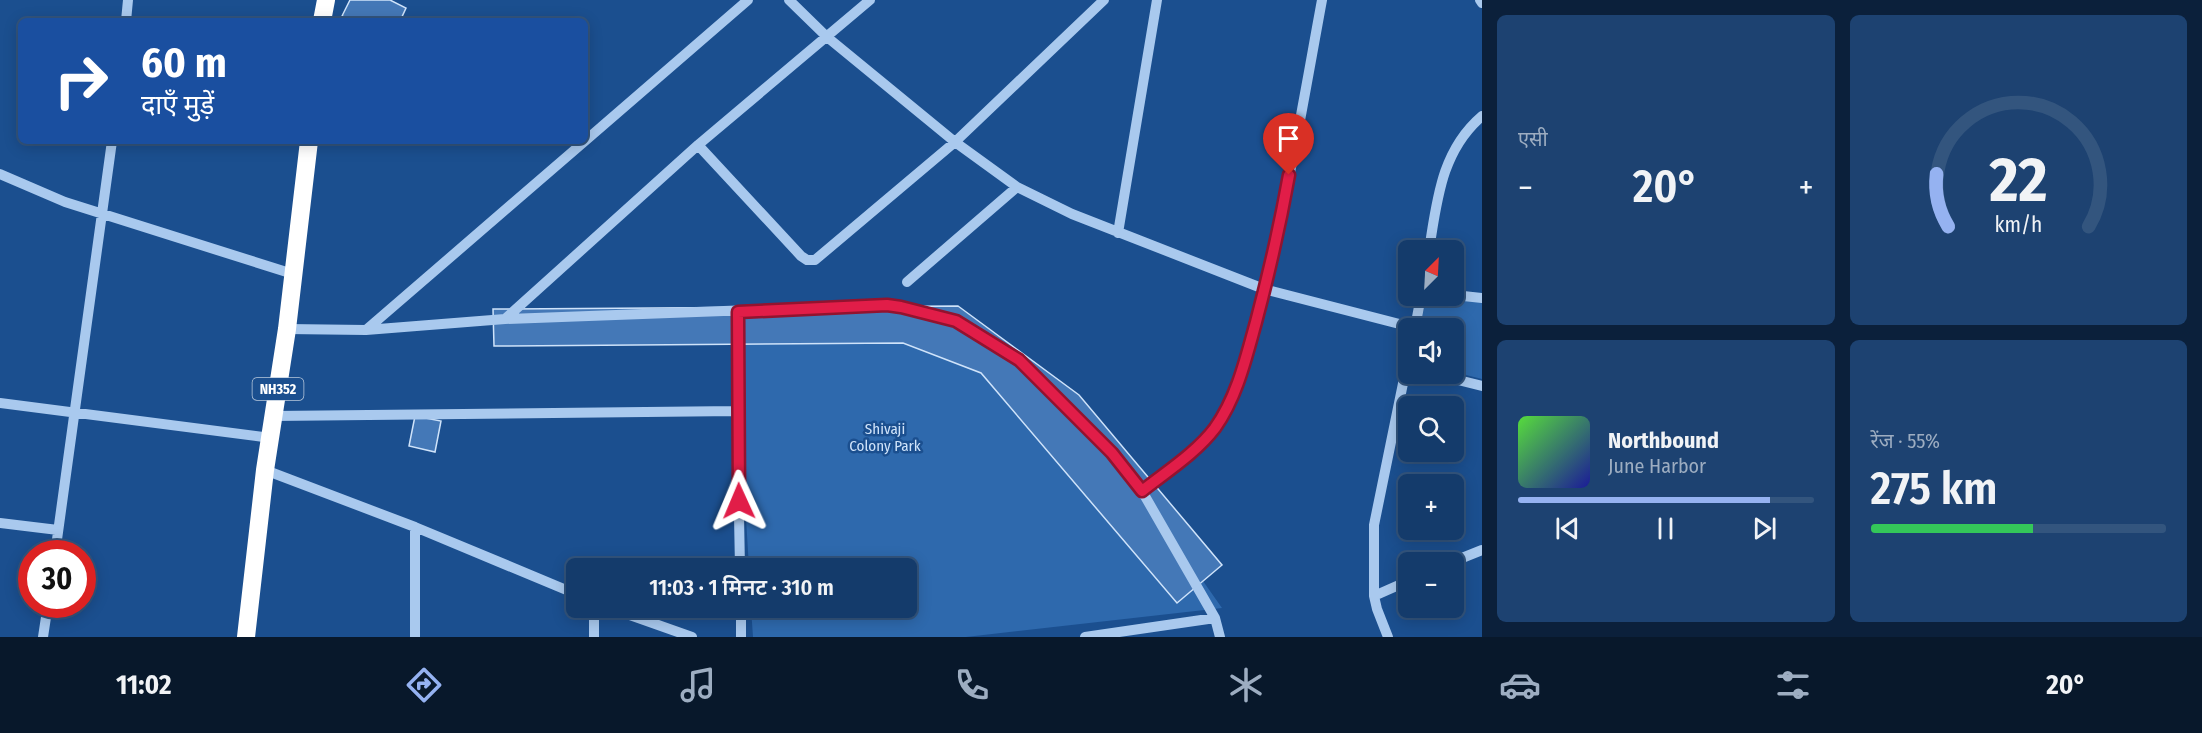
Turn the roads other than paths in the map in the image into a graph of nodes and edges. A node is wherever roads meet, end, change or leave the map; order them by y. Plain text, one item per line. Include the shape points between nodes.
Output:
1 (128, 0) edge
2 (326, 0) edge
3 (748, 0) edge
4 (789, 0) edge
5 (870, 0) edge
6 (1104, 0) edge
7 (1157, 0) edge
8 (1322, 0) edge
9 (126, 18) edge
10 (323, 18) edge
11 (827, 37) junction
12 (1482, 116) edge
13 (588, 138) edge
14 (955, 142) junction
15 (112, 144) edge
16 (309, 144) edge
17 (582, 144) edge
18 (698, 145) junction
19 (0, 174) edge
20 (1017, 187) junction
21 (103, 213) junction
22 (1118, 233) junction
23 (1431, 240) edge
24 (293, 274) junction
25 (907, 282) dead end
26 (1264, 289) junction
27 (1464, 296) edge
28 (1482, 298) edge
29 (738, 312) junction
30 (505, 319) junction
31 (1398, 324) edge
32 (287, 329) junction
33 (366, 330) junction
34 (1464, 382) edge
35 (1404, 384) edge
36 (1482, 386) edge
37 (0, 403) edge
38 (737, 411) junction
39 (74, 412) junction
40 (274, 416) junction
41 (271, 438) junction
42 (265, 470) junction
43 (1142, 491) junction
44 (0, 523) edge
45 (415, 527) junction
46 (58, 530) junction
47 (57, 540) edge
48 (1482, 550) edge
49 (1464, 557) edge
50 (740, 558) edge
51 (1398, 585) edge
52 (566, 590) edge
53 (1374, 596) junction
54 (46, 618) edge
55 (594, 618) edge
56 (638, 618) edge
57 (741, 618) edge
58 (1215, 618) junction
59 (44, 637) edge
60 (246, 637) edge
61 (415, 637) edge
62 (594, 637) edge
63 (692, 637) edge
64 (741, 637) edge
65 (1085, 637) edge
66 (1220, 637) edge
67 (1388, 637) edge

1 - 9 street
2 - 10 highway
3 - 13 street
4 - 11 street
5 - 11 street
6 - 14 street
7 - 22 street
8 - 26 street
11 - 14 street
11 - 18 street
12 - 23 street via 1456,146 1446,165
14 - 18 street via 811,261 801,256
14 - 20 street
15 - 21 street
16 - 24 highway, NH352
17 - 33 street
18 - 30 street
19 - 21 street
20 - 22 street
20 - 25 street
21 - 24 street
21 - 39 street
22 - 26 street
24 - 32 highway, NH352
26 - 31 street
26 - 43 street via 1245,363 1220,420 1206,438
27 - 28 street
29 - 30 street
29 - 38 street
29 - 43 street via 887,305 956,321 1019,360 1112,453
30 - 33 street
32 - 33 street
32 - 40 highway, NH352
34 - 36 street
35 - 53 street via 1374,525
37 - 39 street
38 - 40 street
38 - 50 street
39 - 41 street
39 - 46 street
40 - 41 highway, NH352
41 - 42 highway, NH352
42 - 45 street
42 - 60 highway, NH352
43 - 58 street
44 - 46 street
45 - 52 street
45 - 61 street
46 - 47 street
48 - 49 street
51 - 53 street
53 - 67 street
54 - 59 street
55 - 62 street
56 - 63 street
57 - 64 street
58 - 65 street
58 - 66 street

